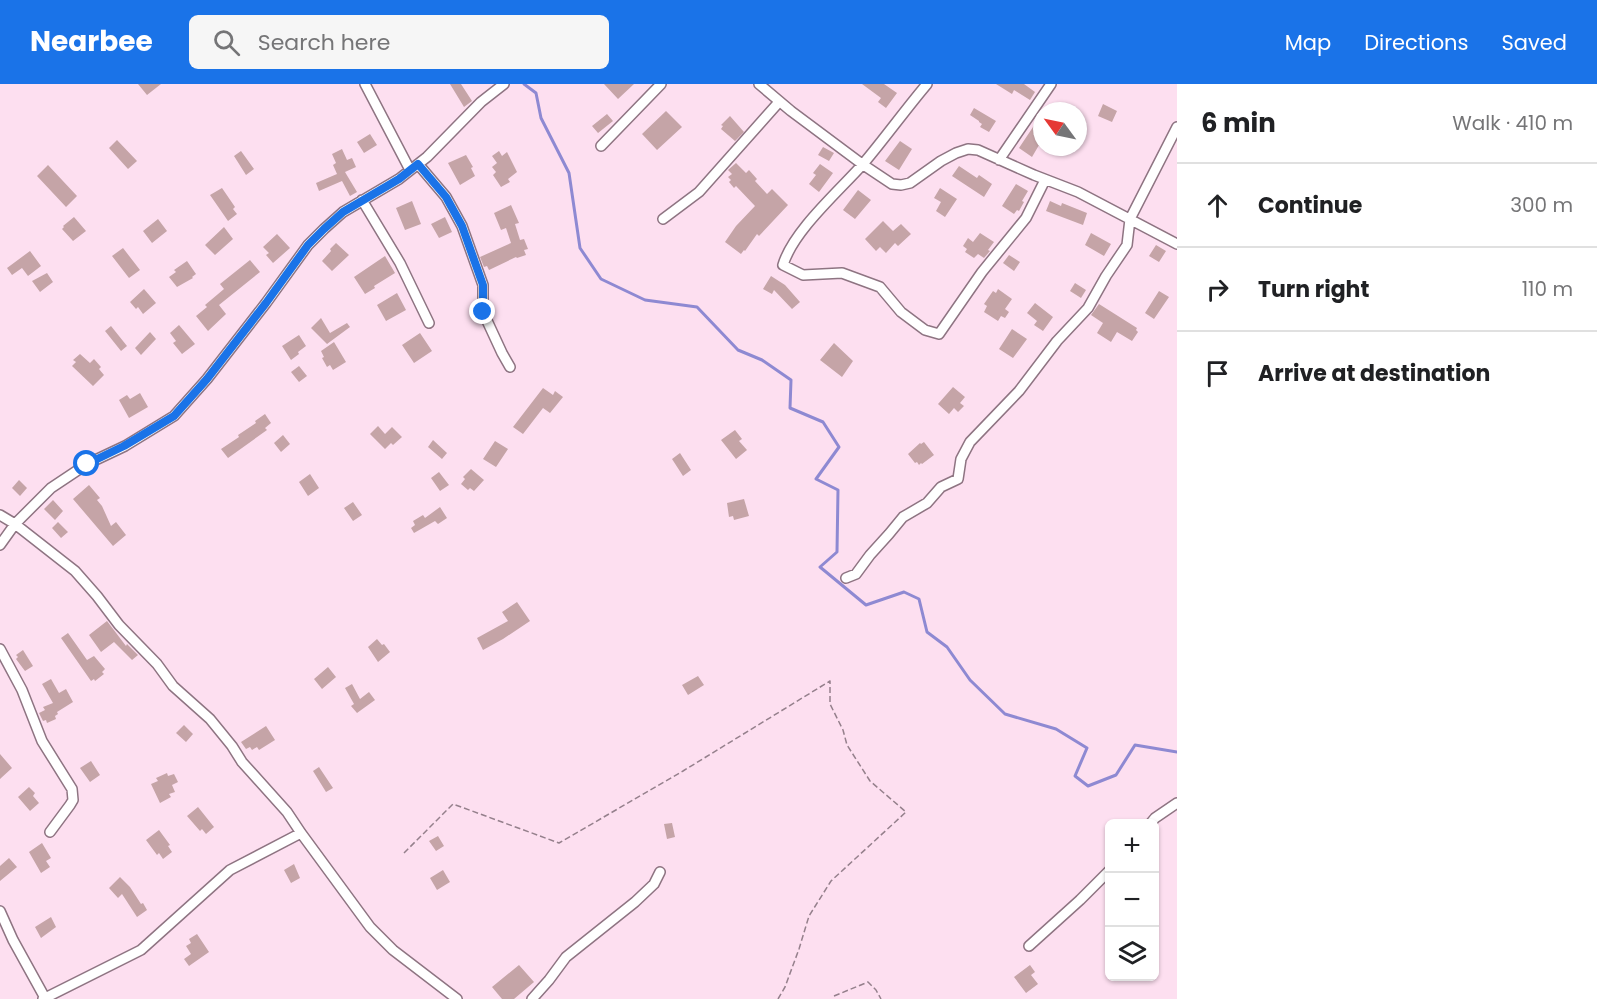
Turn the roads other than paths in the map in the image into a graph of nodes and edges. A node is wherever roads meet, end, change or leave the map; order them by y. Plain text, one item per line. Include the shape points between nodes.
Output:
1 (365, 84) edge
2 (504, 84) edge
3 (661, 84) edge
4 (759, 84) edge
5 (927, 84) edge
6 (1051, 84) edge
7 (779, 102) junction
8 (1177, 127) edge
9 (601, 146) dead end
10 (999, 160) junction
11 (418, 164) junction
12 (862, 164) junction
13 (410, 170) junction
14 (1045, 180) junction
15 (362, 200) junction
16 (663, 219) dead end
17 (1130, 219) junction
18 (1177, 244) edge
19 (429, 323) dead end
20 (510, 367) dead end
21 (0, 515) edge
22 (15, 524) junction
23 (0, 545) edge
24 (846, 578) dead end
25 (0, 649) edge
26 (1177, 803) edge
27 (1154, 819) edge
28 (50, 832) dead end
29 (301, 833) junction
30 (660, 872) dead end
31 (1107, 873) edge
32 (0, 911) edge
33 (1029, 946) dead end
34 (48, 998) edge
35 (457, 999) edge
36 (532, 999) edge

1 - 13 street
2 - 11 street
3 - 9 street
4 - 7 street
5 - 12 street
6 - 10 street
7 - 12 street
7 - 16 street via 699,192
8 - 17 street
10 - 12 street via 968,149 901,185 892,184
10 - 14 street
11 - 13 street
11 - 20 street via 446,197 462,226 483,285 483,312
12 - 14 street via 807,225 786,253 783,266 803,275 842,273 880,287 901,312 925,330 939,334 1026,218
13 - 15 street
14 - 17 street
15 - 19 street via 400,263
15 - 22 street via 308,245 214,370 174,416 51,488
17 - 18 street
17 - 24 street via 1127,245 1088,308 1019,391 970,442 961,459 958,479 941,487 927,503 903,517 856,574
21 - 22 street
22 - 23 street
22 - 29 street via 75,571 173,686 210,719
25 - 28 street via 42,741 72,789 73,800
26 - 27 street
29 - 34 street via 230,870 141,950
29 - 35 street via 370,927 393,950
30 - 36 street via 654,884 635,902 566,957
31 - 33 street
32 - 34 street

